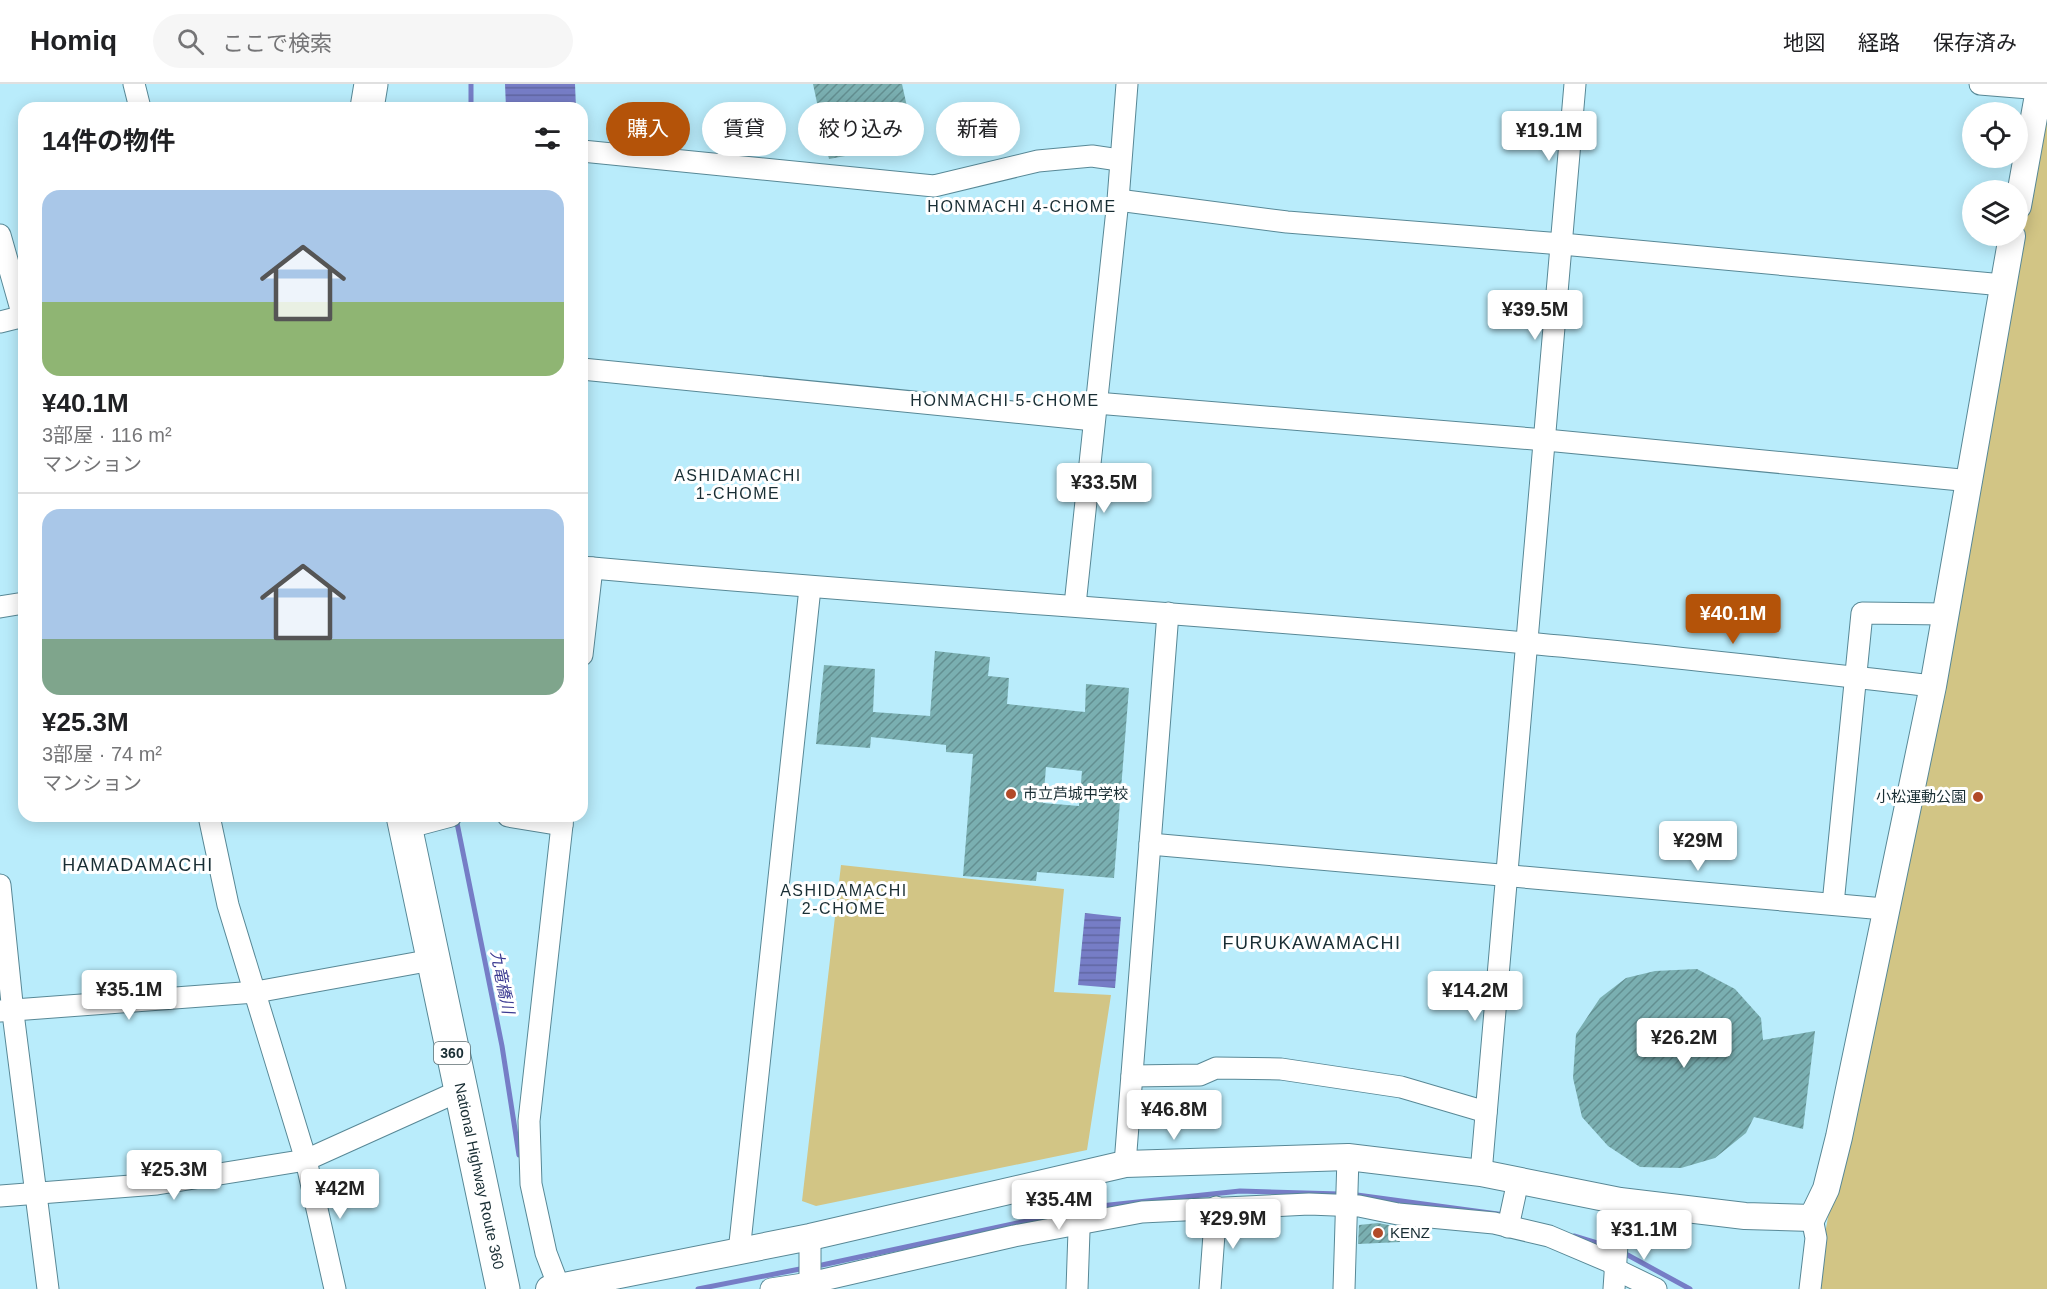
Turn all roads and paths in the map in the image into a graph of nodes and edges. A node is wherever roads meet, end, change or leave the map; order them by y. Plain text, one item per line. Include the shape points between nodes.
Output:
1 (134, 84) edge
2 (371, 84) edge
3 (1127, 84) edge
4 (1575, 84) edge
5 (1980, 84) edge
6 (2042, 88) edge
7 (138, 102) edge
8 (368, 102) edge
9 (588, 152) edge
10 (1119, 160) junction
11 (2023, 180) edge
12 (1118, 200) junction
13 (0, 235) edge
14 (1562, 244) junction
15 (2010, 246) edge
16 (2003, 285) junction
17 (18, 297) edge
18 (18, 319) edge
19 (0, 322) edge
20 (588, 369) edge
21 (1095, 411) junction
22 (1546, 440) junction
23 (1971, 481) junction
24 (588, 568) edge
25 (810, 588) junction
26 (18, 604) edge
27 (1074, 605) junction
28 (0, 607) edge
29 (1168, 613) junction
30 (1946, 614) junction
31 (1528, 643) junction
32 (1857, 677) junction
33 (1933, 686) junction
34 (210, 822) edge
35 (404, 822) edge
36 (562, 822) edge
37 (1150, 844) junction
38 (1508, 874) junction
39 (0, 885) edge
40 (1833, 904) junction
41 (1884, 909) junction
42 (432, 960) junction
43 (256, 992) junction
44 (6, 1011) edge
45 (1132, 1076) junction
46 (459, 1091) junction
47 (1486, 1112) junction
48 (1348, 1157) junction
49 (306, 1160) junction
50 (1125, 1164) junction
51 (1081, 1173) junction
52 (1480, 1173) junction
53 (37, 1192) junction
54 (1515, 1192) junction
55 (0, 1196) edge
56 (1620, 1201) junction
57 (1347, 1205) junction
58 (1216, 1208) junction
59 (1812, 1218) junction
60 (1079, 1225) junction
61 (1508, 1226) junction
62 (810, 1237) junction
63 (739, 1252) junction
64 (1615, 1274) edge
65 (810, 1286) edge
66 (554, 1288) edge
67 (48, 1289) edge
68 (335, 1289) edge
69 (503, 1289) edge
70 (771, 1289) edge
71 (1077, 1289) edge
72 (1210, 1289) edge
73 (1344, 1289) edge
74 (1656, 1289) edge
75 (1809, 1289) edge

1 - 7 street
2 - 8 highway
3 - 10 street
4 - 14 street
5 - 6 street
6 - 11 street
9 - 10 street via 934,186 1038,161 1092,156
10 - 12 street
12 - 14 street via 1287,222
12 - 21 street
13 - 17 street
14 - 16 street
14 - 22 street
15 - 16 street
16 - 23 street
18 - 19 street
20 - 21 street
21 - 22 street
21 - 27 street
22 - 23 street
22 - 31 street
23 - 30 street
24 - 25 street
25 - 27 street
25 - 63 street
26 - 28 street
27 - 29 street
29 - 31 street
29 - 37 street
30 - 32 street via 1862,613
30 - 33 street
31 - 32 street
31 - 38 street
32 - 33 street
32 - 40 street
33 - 41 street
34 - 43 street via 228,905
35 - 42 highway, National Highway Route 360 / 360
36 - 66 street via 529,1121 531,1184
37 - 38 street
37 - 45 street
38 - 40 street
38 - 47 street
39 - 44 street
40 - 41 street
41 - 59 street via 1839,1137 1826,1189
42 - 43 street
42 - 46 highway, National Highway Route 360 / 360
43 - 44 street
43 - 49 street
44 - 53 street
45 - 47 street via 1200,1075 1216,1068 1281,1069 1401,1087
45 - 50 street
46 - 49 street
46 - 69 highway, National Highway Route 360 / 360
47 - 52 street
48 - 50 street
48 - 52 street
48 - 57 street
49 - 53 street via 157,1184
49 - 68 street
50 - 51 street
51 - 60 street
51 - 62 street
52 - 54 street
53 - 55 street
53 - 67 street
54 - 56 street
54 - 61 street
56 - 59 street via 1745,1216
56 - 64 street
57 - 58 street
57 - 61 street
57 - 73 street
58 - 60 street via 1142,1212
58 - 72 street
59 - 75 street via 1816,1238
60 - 65 street via 962,1247
60 - 71 street
61 - 64 street via 1549,1236
62 - 63 street
62 - 65 street
63 - 66 street
64 - 74 street
65 - 70 street

